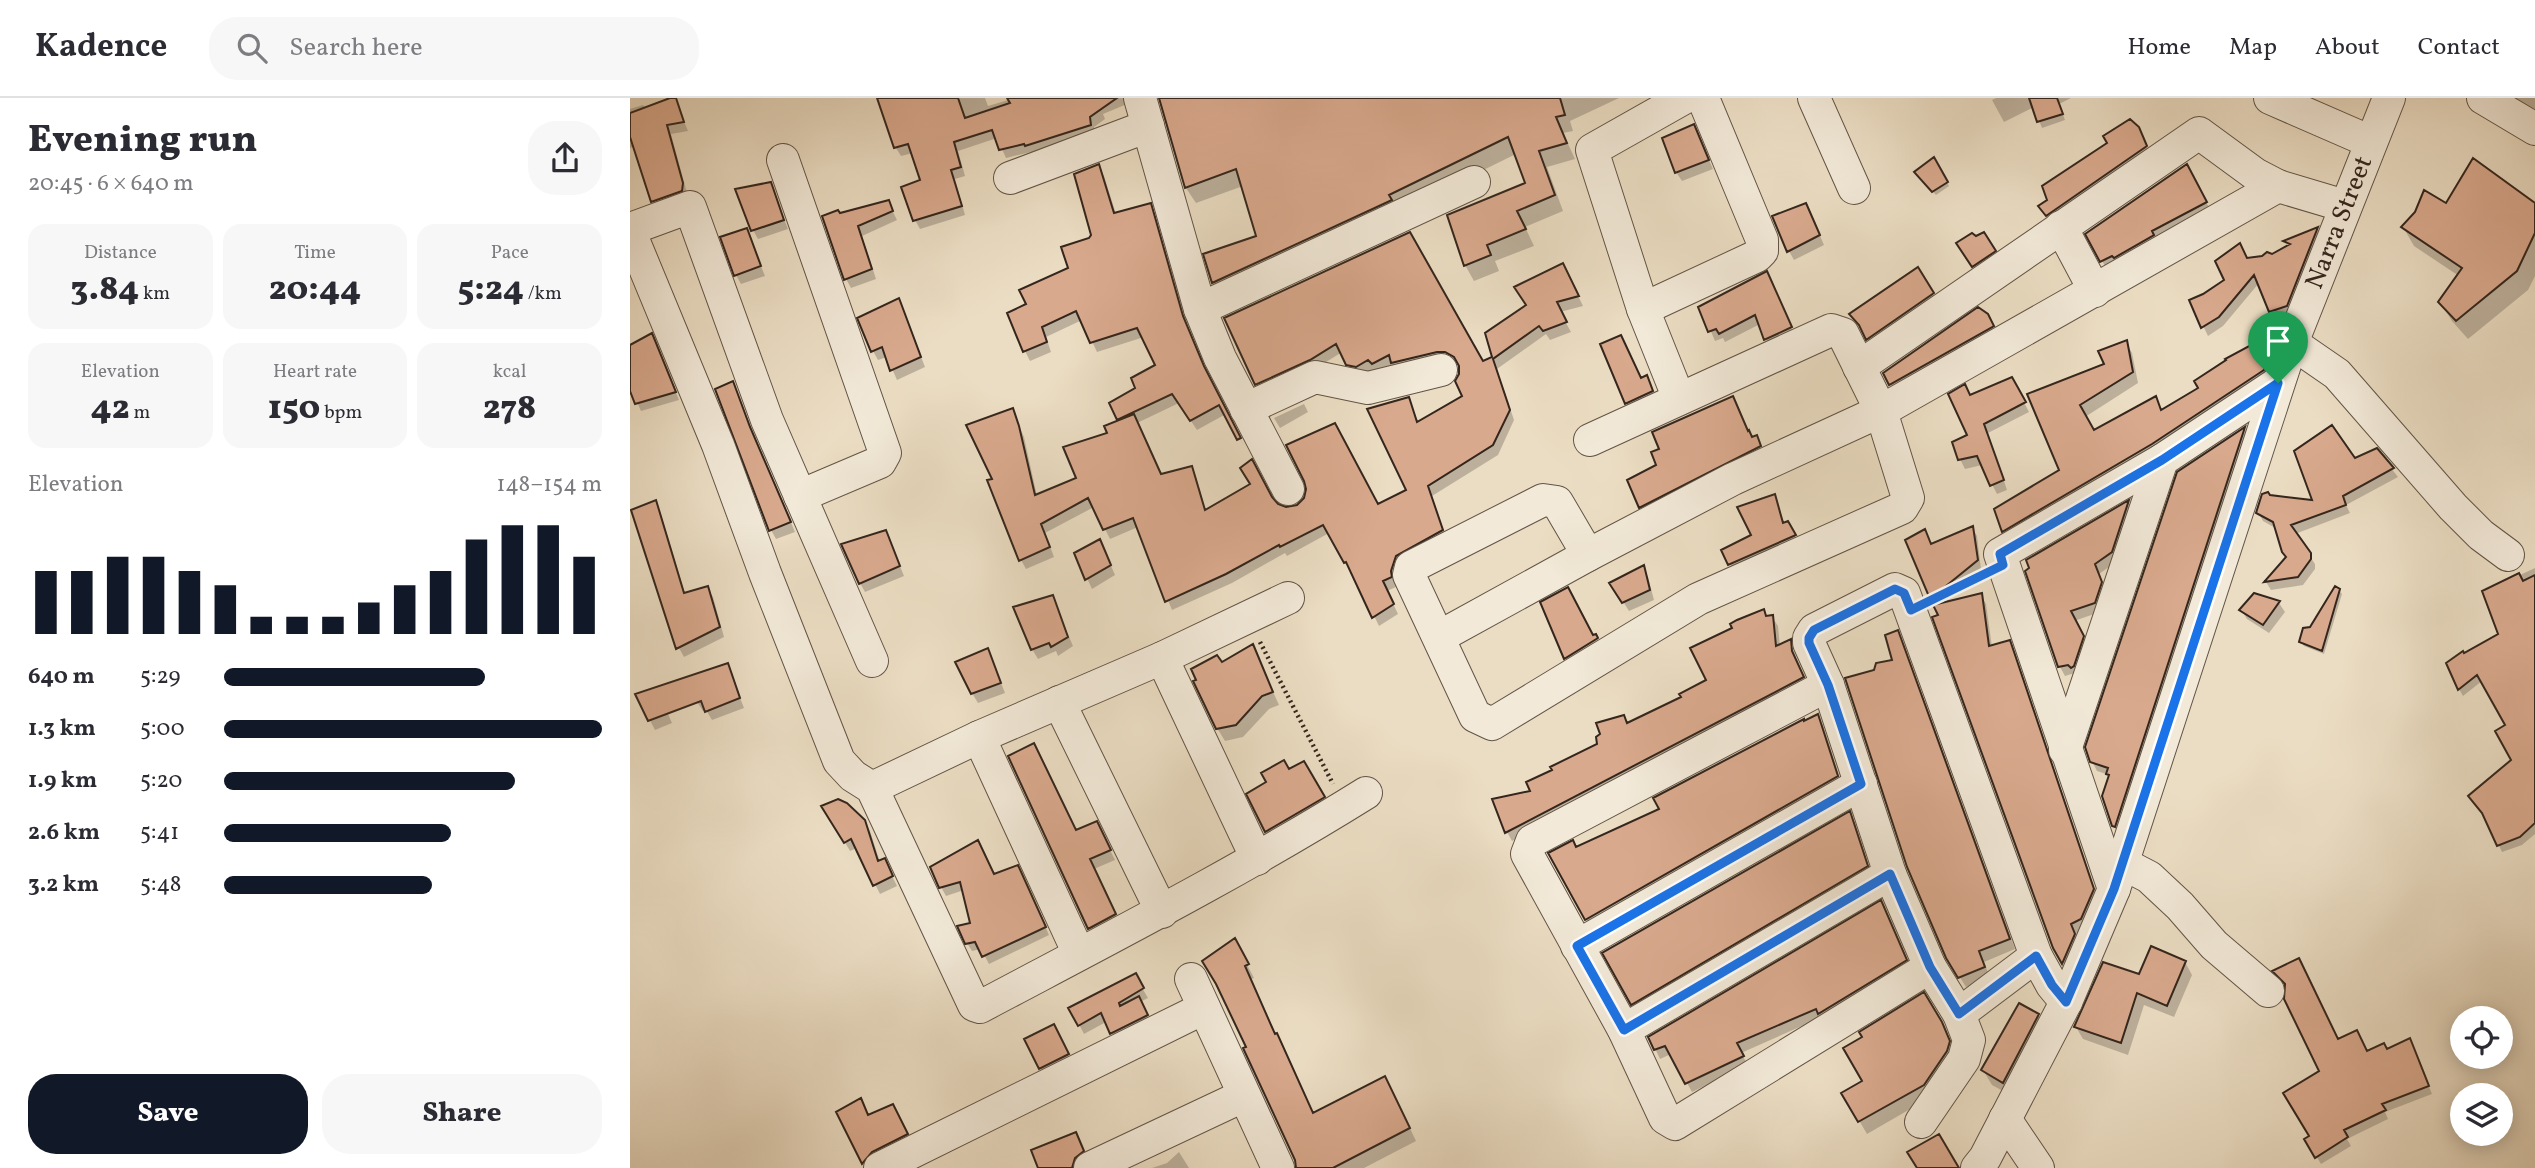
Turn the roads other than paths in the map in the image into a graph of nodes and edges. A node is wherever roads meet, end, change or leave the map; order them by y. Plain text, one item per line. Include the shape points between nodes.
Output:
1 (1684, 98) edge
2 (1703, 98) edge
3 (1814, 98) edge
4 (2270, 98) edge
5 (2389, 98) edge
6 (2483, 98) edge
7 (2327, 110) edge
8 (1144, 112) edge
9 (2535, 129) edge
10 (2371, 142) junction
11 (783, 160) dead end
12 (1010, 178) dead end
13 (1474, 181) dead end
14 (2278, 186) junction
15 (1854, 188) dead end
16 (2345, 206) junction
17 (2062, 227) junction
18 (630, 230) edge
19 (2095, 291) junction
20 (1200, 309) junction
21 (1643, 309) junction
22 (2292, 343) junction
23 (1859, 366) junction
24 (1441, 370) dead end
25 (2278, 383) junction
26 (1679, 399) junction
27 (1246, 409) junction
28 (1881, 411) junction
29 (1590, 440) dead end
30 (2162, 460) junction
31 (1288, 489) dead end
32 (800, 496) junction
33 (1588, 555) junction
34 (2508, 555) dead end
35 (1288, 598) dead end
36 (1439, 637) junction
37 (1162, 659) junction
38 (872, 661) dead end
39 (1828, 685) junction
40 (1059, 702) junction
41 (979, 737) junction
42 (2065, 750) junction
43 (1861, 784) junction
44 (872, 788) junction
45 (1355, 800) road end
46 (1257, 859) junction
47 (1890, 874) junction
48 (2118, 876) junction
49 (1162, 912) junction
50 (1577, 946) junction
51 (1079, 954) junction
52 (2036, 956) junction
53 (1930, 967) junction
54 (1191, 979) dead end
55 (2268, 991) dead end
56 (2066, 1002) junction
57 (1204, 1007) junction
58 (1959, 1014) junction
59 (1624, 1030) junction
60 (1243, 1096) junction
61 (2005, 1119) junction
62 (1921, 1122) dead end
63 (880, 1168) edge
64 (1090, 1168) edge
65 (1278, 1168) edge
66 (1977, 1168) edge
67 (2038, 1168) edge

1 - 21 street via 1592,150
2 - 21 street via 1762,240 1762,251
3 - 15 street
4 - 7 street
5 - 10 street, Narra Street
6 - 9 street
7 - 10 street
8 - 12 street
8 - 20 street
10 - 16 street, Narra Street
11 - 32 street via 885,453 880,462
13 - 20 street
14 - 16 street
14 - 17 street via 2199,133
14 - 19 street
16 - 22 street, Narra Street
17 - 19 street
17 - 23 street
18 - 32 street via 690,207 767,420
18 - 44 street via 839,761
19 - 28 street
20 - 27 street
21 - 26 street
22 - 25 street, Narra Street
22 - 34 street via 2337,374 2453,507
23 - 26 street via 1843,334 1832,330
23 - 28 street
24 - 27 street via 1368,388 1315,377
25 - 30 street
25 - 48 street, Narra Street
26 - 29 street
27 - 31 street
28 - 33 street via 1733,479
28 - 36 street via 1908,493 1902,508 1698,599 1492,724 1475,716
30 - 42 street
30 - 42 street via 2000,554
32 - 38 street
33 - 36 street
33 - 36 street via 1557,502 1543,499 1411,567 1409,575
35 - 37 street
37 - 40 street
37 - 46 street
39 - 43 street
39 - 50 street via 1532,841 1527,853
39 - 52 street via 1809,643 1814,630 1895,589 1904,593
40 - 41 street
40 - 49 street
41 - 44 street
41 - 51 street
42 - 48 street
43 - 47 street
43 - 50 street
44 - 51 street via 974,1005 980,1007
45 - 46 street
46 - 49 street
47 - 53 street
47 - 59 street
48 - 55 street via 2149,877 2214,945
48 - 56 street, Narra Street
49 - 51 street
50 - 59 street
52 - 56 street
52 - 58 street
53 - 58 street
53 - 59 street via 1675,1125 1665,1118
54 - 57 street
56 - 61 street, Narra Street
57 - 60 street
57 - 63 street
58 - 62 street via 1969,1040 1964,1059
60 - 64 street
60 - 65 street
61 - 66 street, Narra Street
61 - 67 street

